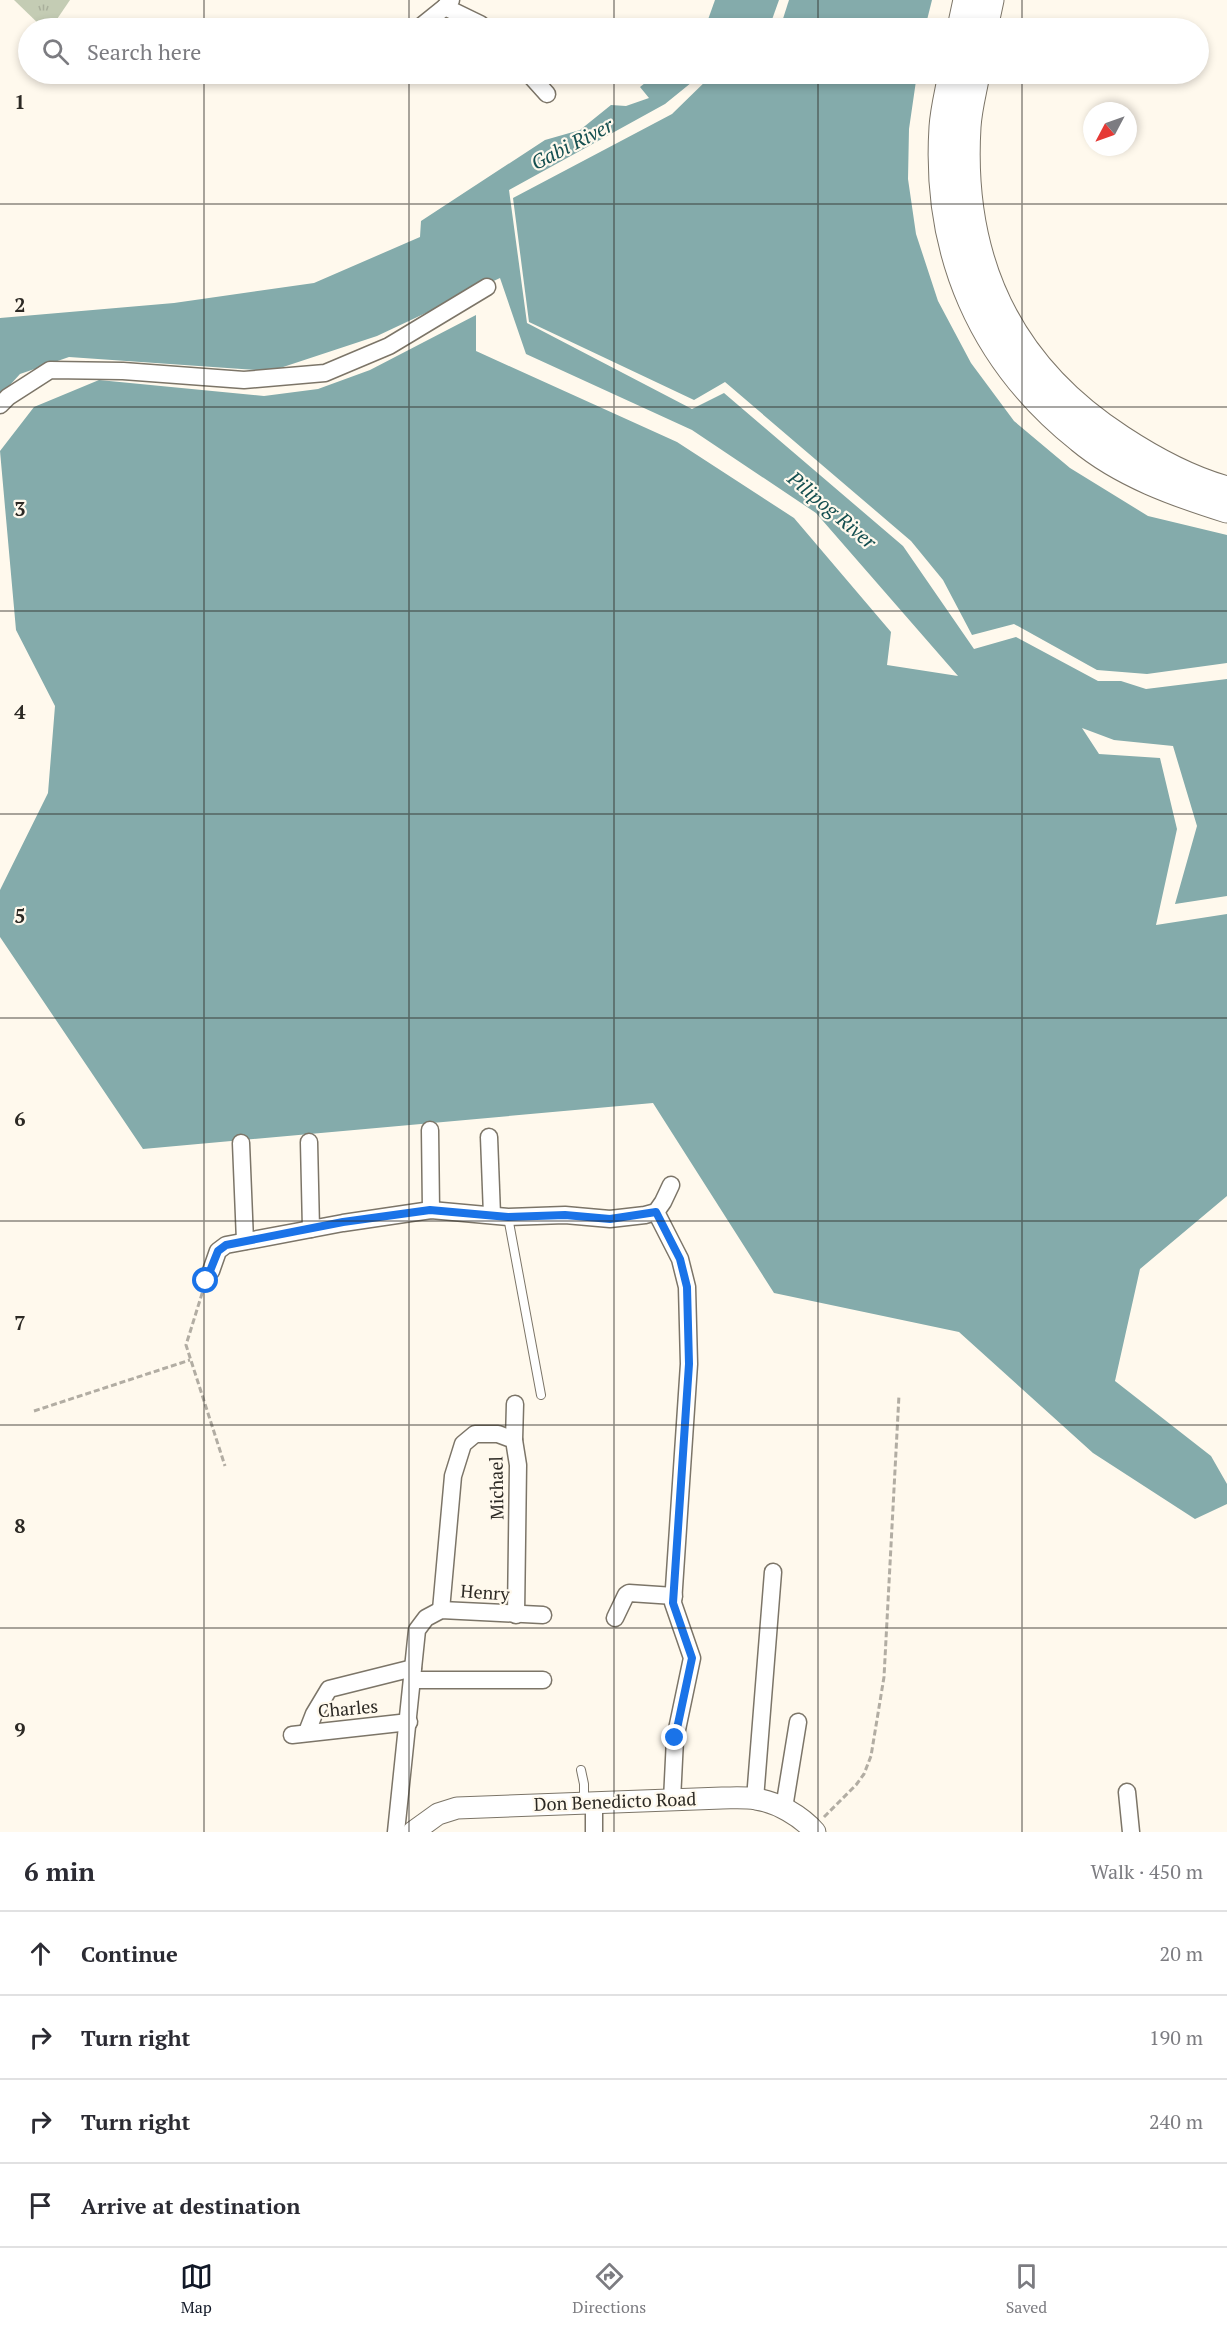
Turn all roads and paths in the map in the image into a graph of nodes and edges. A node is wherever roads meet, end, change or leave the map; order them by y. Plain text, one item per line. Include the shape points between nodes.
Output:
1 (967, 0) edge
2 (990, 0) edge
3 (448, 4) edge
4 (431, 18) edge
5 (470, 18) edge
6 (963, 18) edge
7 (986, 18) edge
8 (538, 84) edge
9 (950, 84) edge
10 (974, 84) edge
11 (547, 94) dead end
12 (487, 286) dead end
13 (0, 405) edge
14 (1227, 490) edge
15 (1227, 509) edge
16 (430, 1130) dead end
17 (489, 1137) dead end
18 (309, 1142) dead end
19 (241, 1143) dead end
20 (671, 1185) dead end
21 (430, 1210) junction
22 (656, 1212) junction
23 (500, 1216) junction
24 (311, 1229) junction
25 (245, 1241) junction
26 (211, 1271) joint
27 (190, 1360) junction
28 (541, 1395) dead end
29 (899, 1395) dead end
30 (514, 1404) dead end
31 (34, 1411) dead end
32 (514, 1440) junction
33 (225, 1466) dead end
34 (773, 1572) dead end
35 (674, 1596) junction
36 (441, 1610) junction
37 (516, 1615) junction
38 (543, 1616) dead end
39 (615, 1617) dead end
40 (412, 1674) junction
41 (543, 1680) dead end
42 (409, 1722) junction
43 (798, 1722) dead end
44 (581, 1770) dead end
45 (1127, 1792) dead end
46 (755, 1798) junction
47 (672, 1800) junction
48 (589, 1802) junction
49 (784, 1808) junction
50 (814, 1830) edge
51 (417, 1831) edge
52 (396, 1832) edge
53 (594, 1832) edge
54 (1131, 1832) edge

1 - 6 main road
2 - 7 main road
3 - 4 street
3 - 5 street
8 - 11 street
9 - 15 main road via 943,126 943,175 950,238 966,290 992,342 1017,379 1081,441 1178,494
10 - 14 main road via 967,125 966,173 972,229 987,283 1012,333 1055,387 1095,422 1145,455
12 - 13 street via 389,346 325,373 244,380 50,370
16 - 21 street
17 - 23 street
18 - 24 street
19 - 25 street
20 - 22 street
21 - 23 street
21 - 24 street
22 - 23 street via 610,1219
22 - 35 street via 680,1259 687,1287 689,1364
23 - 28 lane
24 - 25 street
25 - 26 street via 218,1251
26 - 27 path via 186,1345
27 - 31 path
27 - 33 path
29 - 50 path via 884,1677 871,1756 856,1785
30 - 32 street
32 - 36 street, Michael via 498,1434 475,1434 463,1444 453,1476
32 - 37 street, Michael via 518,1465
34 - 46 street
35 - 39 street via 629,1593
35 - 47 street via 692,1658 675,1738
36 - 37 street, Henry
36 - 40 street, Henry via 426,1618 417,1630
37 - 38 street, Henry
40 - 41 street
40 - 42 street
40 - 42 street, Charles via 329,1689 299,1733
42 - 52 street
43 - 49 street
44 - 48 lane
45 - 54 street
46 - 47 street, Don Benedicto Road
46 - 49 street, Don Benedicto Road
47 - 48 street, Don Benedicto Road
48 - 51 street, Don Benedicto Road via 457,1808 438,1815
48 - 53 street
49 - 50 street, Don Benedicto Road

